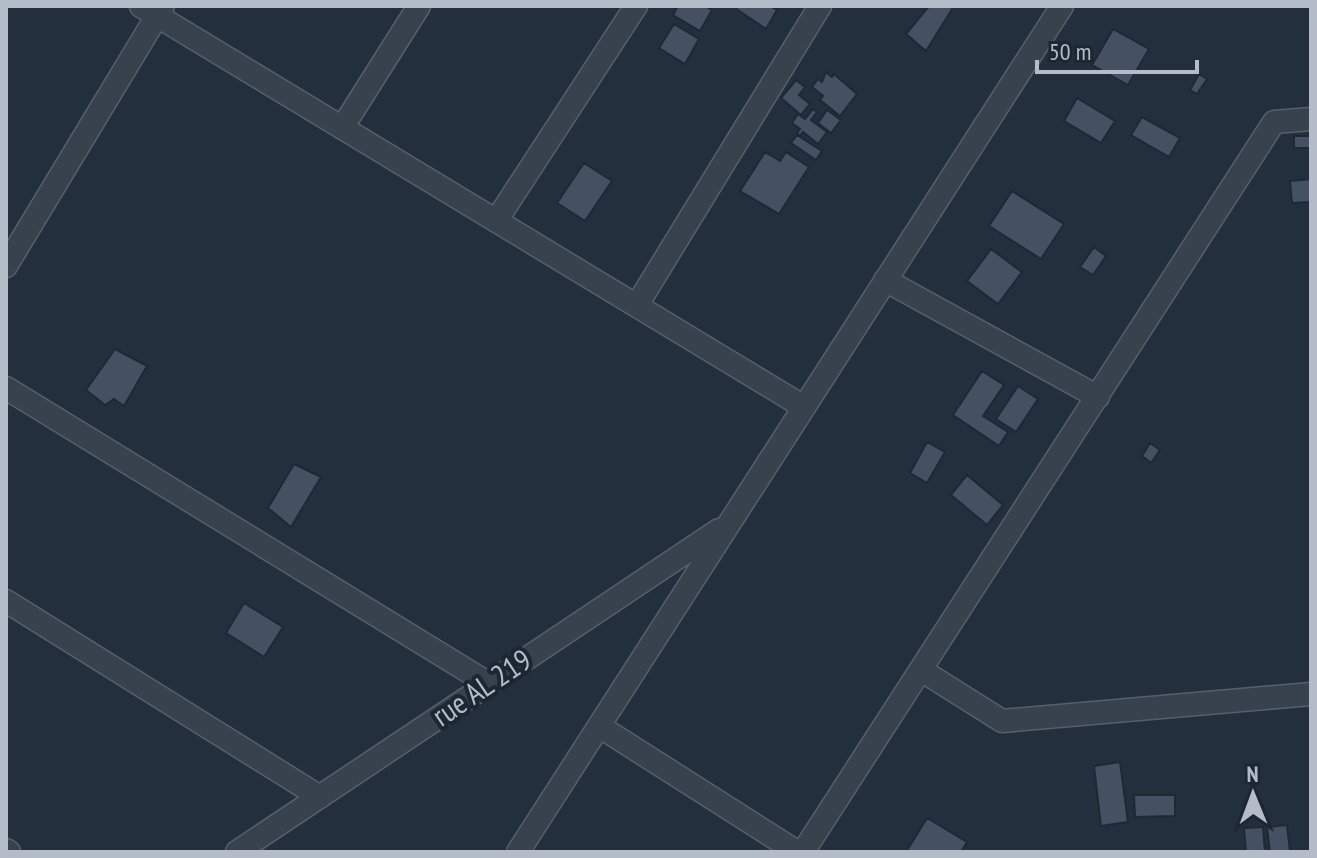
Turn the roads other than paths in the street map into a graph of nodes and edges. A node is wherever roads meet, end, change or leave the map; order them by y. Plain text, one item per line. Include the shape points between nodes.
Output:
1 (419, 6) edge
2 (636, 6) edge
3 (820, 6) edge
4 (1062, 6) edge
5 (153, 9) edge
6 (1311, 119) edge
7 (342, 128) junction
8 (496, 221) junction
9 (6, 266) edge
10 (885, 280) junction
11 (637, 305) junction
12 (6, 388) edge
13 (1098, 397) junction
14 (804, 407) junction
15 (727, 525) junction
16 (6, 601) edge
17 (921, 670) junction
18 (489, 684) junction
19 (1311, 694) edge
20 (599, 726) junction
21 (320, 797) junction
22 (237, 852) edge
23 (518, 852) edge
24 (797, 852) edge
25 (803, 852) edge

1 - 7 street
2 - 8 street
3 - 11 street
4 - 10 street
5 - 7 street
5 - 9 street
6 - 13 street via 1274,122
7 - 8 street
8 - 11 street
10 - 13 street
10 - 14 street
11 - 14 street
12 - 18 street
13 - 17 street
14 - 15 street
15 - 18 street, rue AL 219
15 - 20 street
16 - 21 street
17 - 19 street via 1002,721
17 - 25 street
18 - 21 street, rue AL 219
20 - 23 street
20 - 24 street
21 - 22 street, rue AL 219

